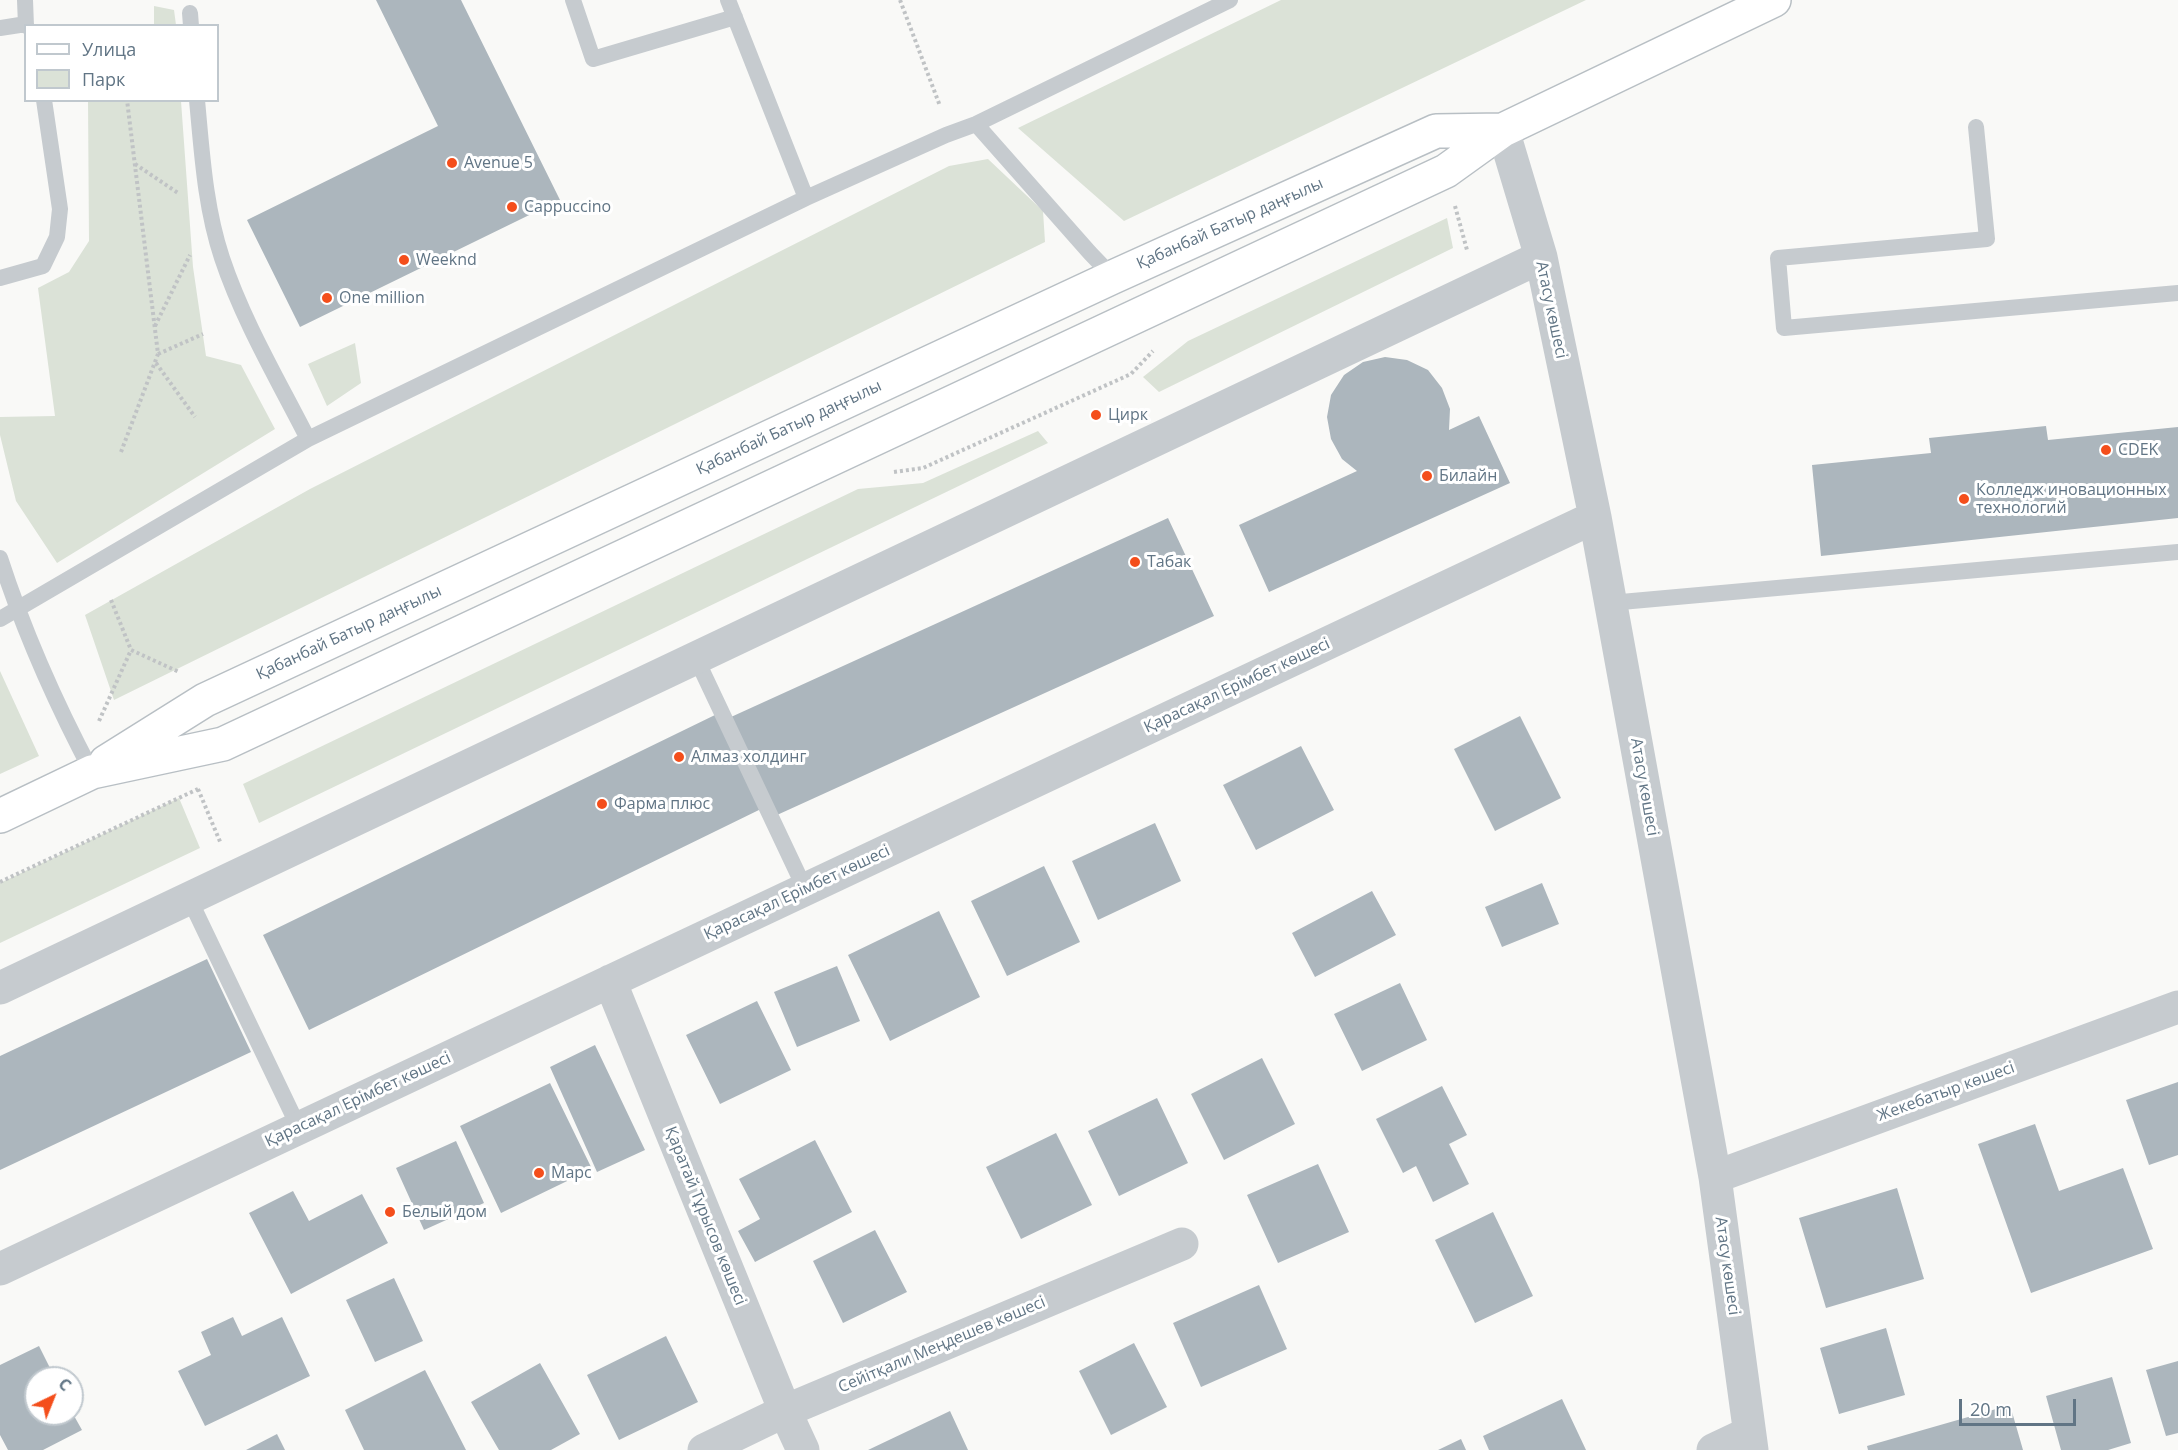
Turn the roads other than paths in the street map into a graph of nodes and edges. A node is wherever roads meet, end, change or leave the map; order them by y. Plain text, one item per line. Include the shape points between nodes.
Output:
1 (25, 0) edge
2 (573, 0) edge
3 (728, 0) edge
4 (1230, 0) edge
5 (1774, 0) edge
6 (735, 17) junction
7 (26, 24) edge
8 (24, 25) edge
9 (0, 28) edge
10 (44, 102) edge
11 (197, 102) edge
12 (976, 124) junction
13 (1976, 127) dead end
14 (1503, 130) junction
15 (806, 198) junction
16 (1541, 257) junction
17 (1113, 277) junction
18 (0, 278) edge
19 (2178, 293) edge
20 (308, 439) junction
21 (1595, 517) junction
22 (2178, 552) edge
23 (0, 558) edge
24 (1610, 603) junction
25 (16, 609) junction
26 (0, 619) edge
27 (696, 658) junction
28 (92, 772) junction
29 (0, 816) edge
30 (805, 889) junction
31 (189, 898) junction
32 (610, 981) junction
33 (0, 988) edge
34 (2178, 1007) edge
35 (299, 1128) junction
36 (1715, 1177) junction
37 (1182, 1244) dead end
38 (0, 1269) edge
39 (785, 1411) junction
40 (1750, 1442) edge
41 (704, 1450) edge
42 (803, 1450) edge
43 (1713, 1450) edge

1 - 7 lane
2 - 6 lane via 593,58
3 - 6 lane
4 - 12 lane
5 - 14 main road, Қабанбай Батыр даңғылы
6 - 15 lane
8 - 9 lane
10 - 18 lane via 60,208 57,237 43,266
11 - 20 lane via 208,202 222,258 247,320
12 - 15 lane
12 - 17 lane
13 - 19 lane via 1987,239 1778,258 1784,328
14 - 16 street, Атасу көшесі
14 - 17 main road, Қабанбай Батыр даңғылы via 1436,131
14 - 28 main road, Қабанбай Батыр даңғылы via 1446,171 223,744
15 - 20 lane
16 - 21 street, Атасу көшесі
16 - 27 street
17 - 28 main road, Қабанбай Батыр даңғылы via 205,700
20 - 25 lane
21 - 24 street, Атасу көшесі
21 - 30 street, Қарасақал Ерімбет көшесі
22 - 24 lane
23 - 25 lane
24 - 36 street, Атасу көшесі
25 - 26 lane
25 - 28 lane
27 - 30 lane
27 - 31 street
28 - 29 main road, Қабанбай Батыр даңғылы
30 - 32 street, Қарасақал Ерімбет көшесі
31 - 33 street
31 - 35 lane
32 - 35 street, Қарасақал Ерімбет көшесі
32 - 39 street, Қаратай Тұрысов көшесі
34 - 36 street, Жекебатыр көшесі
35 - 38 street, Қарасақал Ерімбет көшесі
36 - 40 street, Атасу көшесі
37 - 39 street, Сейітқали Меңдешев көшесі
39 - 41 street, Сейітқали Меңдешев көшесі
39 - 42 street, Қаратай Тұрысов көшесі
40 - 43 street

